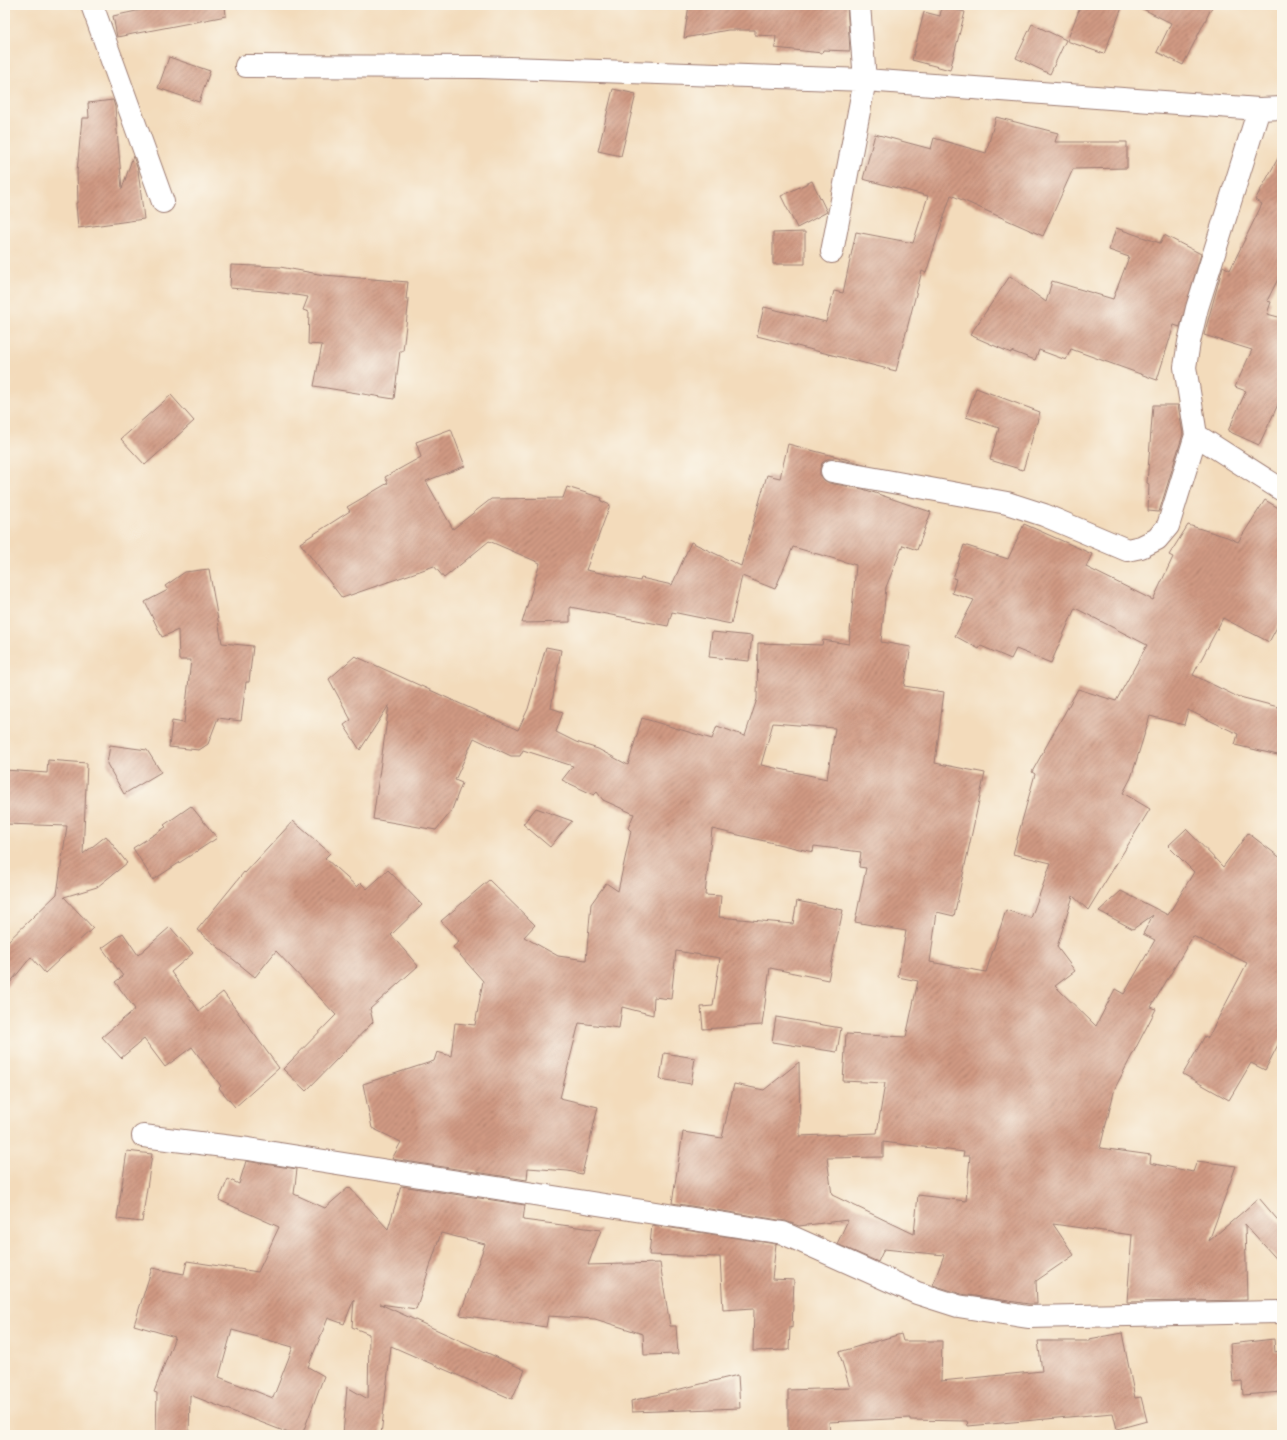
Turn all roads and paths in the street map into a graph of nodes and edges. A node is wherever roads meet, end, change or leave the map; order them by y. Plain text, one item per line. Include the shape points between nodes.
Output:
1 (92, 5) edge
2 (859, 5) edge
3 (246, 66) dead end
4 (866, 80) junction
5 (1259, 108) junction
6 (1282, 108) edge
7 (163, 202) dead end
8 (832, 252) dead end
9 (1196, 435) junction
10 (832, 471) dead end
11 (1282, 490) edge
12 (142, 1136) dead end
13 (1282, 1312) edge

1 - 7 street
2 - 4 street
3 - 4 street via 480,67
4 - 5 street
4 - 8 street
5 - 6 street
5 - 9 street via 1197,308 1189,342 1186,367
9 - 10 street via 1168,526 1157,539 1141,547 1127,550 1044,515 1007,503
9 - 11 street
12 - 13 street via 248,1149 783,1233 917,1293 958,1306 1028,1317

